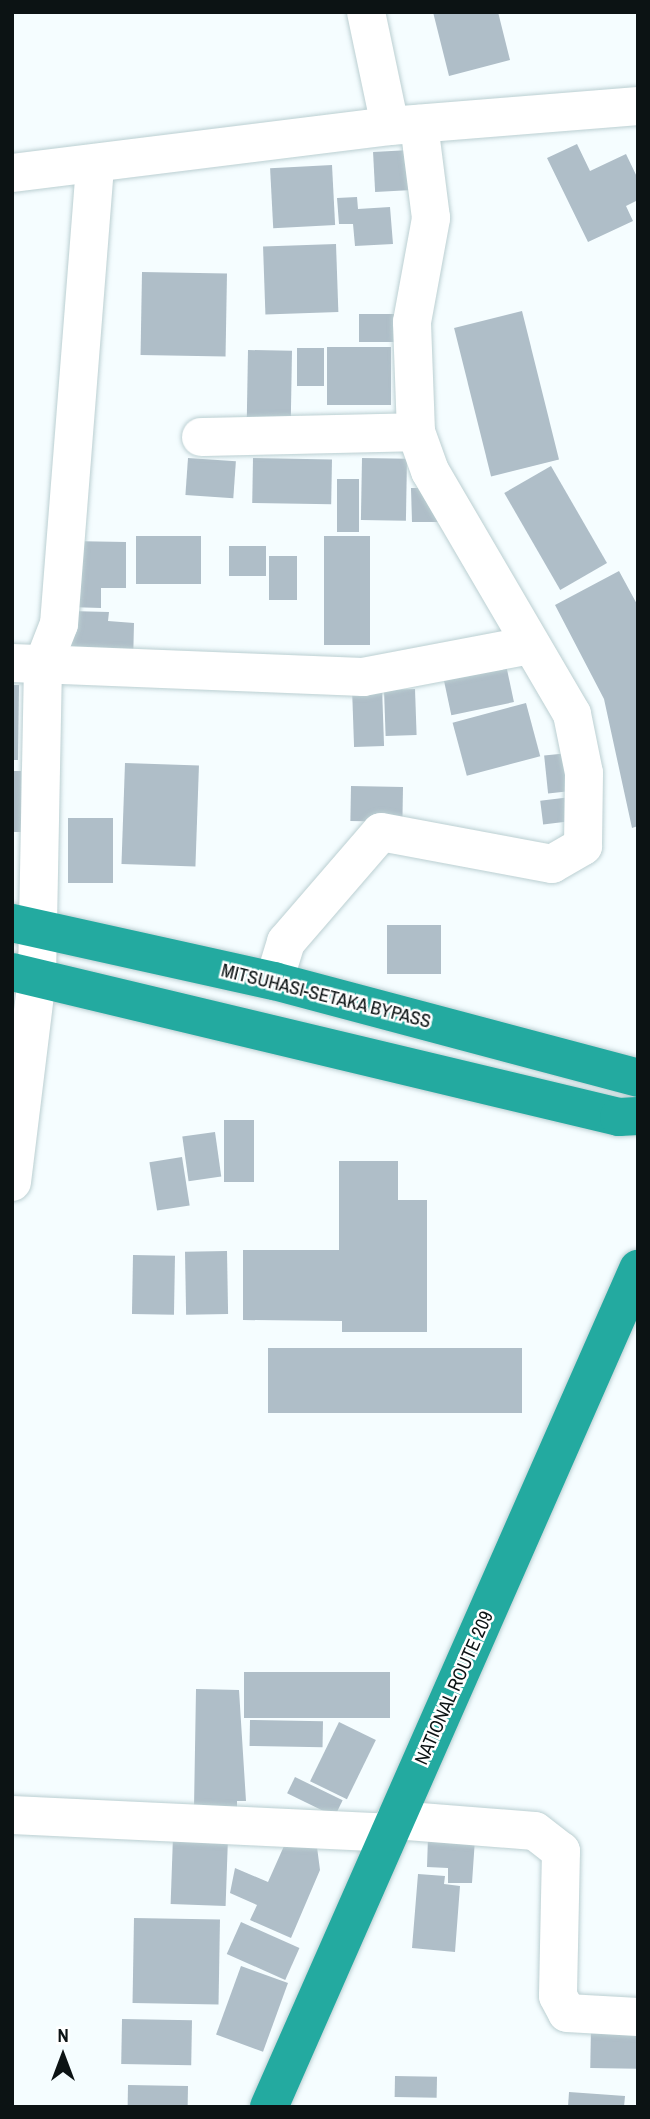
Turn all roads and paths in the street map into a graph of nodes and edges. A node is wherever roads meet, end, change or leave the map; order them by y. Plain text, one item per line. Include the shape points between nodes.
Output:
1 (366, 12) edge
2 (638, 106) edge
3 (405, 125) junction
4 (95, 164) junction
5 (12, 173) edge
6 (416, 432) junction
7 (201, 436) dead end
8 (530, 645) junction
9 (28, 664) edge
10 (25, 926) edge
11 (24, 974) edge
12 (274, 981) junction
13 (638, 1078) edge
14 (638, 1116) edge
15 (12, 1182) edge
16 (638, 1269) edge
17 (12, 1815) edge
18 (392, 1826) junction
19 (638, 2017) edge
20 (269, 2107) edge

1 - 3 street
2 - 3 street
3 - 4 street
3 - 6 street via 431,218 412,322
4 - 5 street
4 - 9 street via 59,624
6 - 7 street
6 - 8 street via 430,471
8 - 9 street via 363,677
8 - 12 street via 572,714 584,773 583,846 552,864 381,832 286,942
9 - 10 street
10 - 11 street
10 - 12 highway, MITSUHASI-SETAKA BYPASS
11 - 14 highway via 619,1117
11 - 15 street
12 - 13 highway, MITSUHASI-SETAKA BYPASS
16 - 18 highway, NATIONAL ROUTE 209
17 - 18 street
18 - 19 street via 536,1831 561,1851 558,1996 568,2013
18 - 20 highway, NATIONAL ROUTE 209

